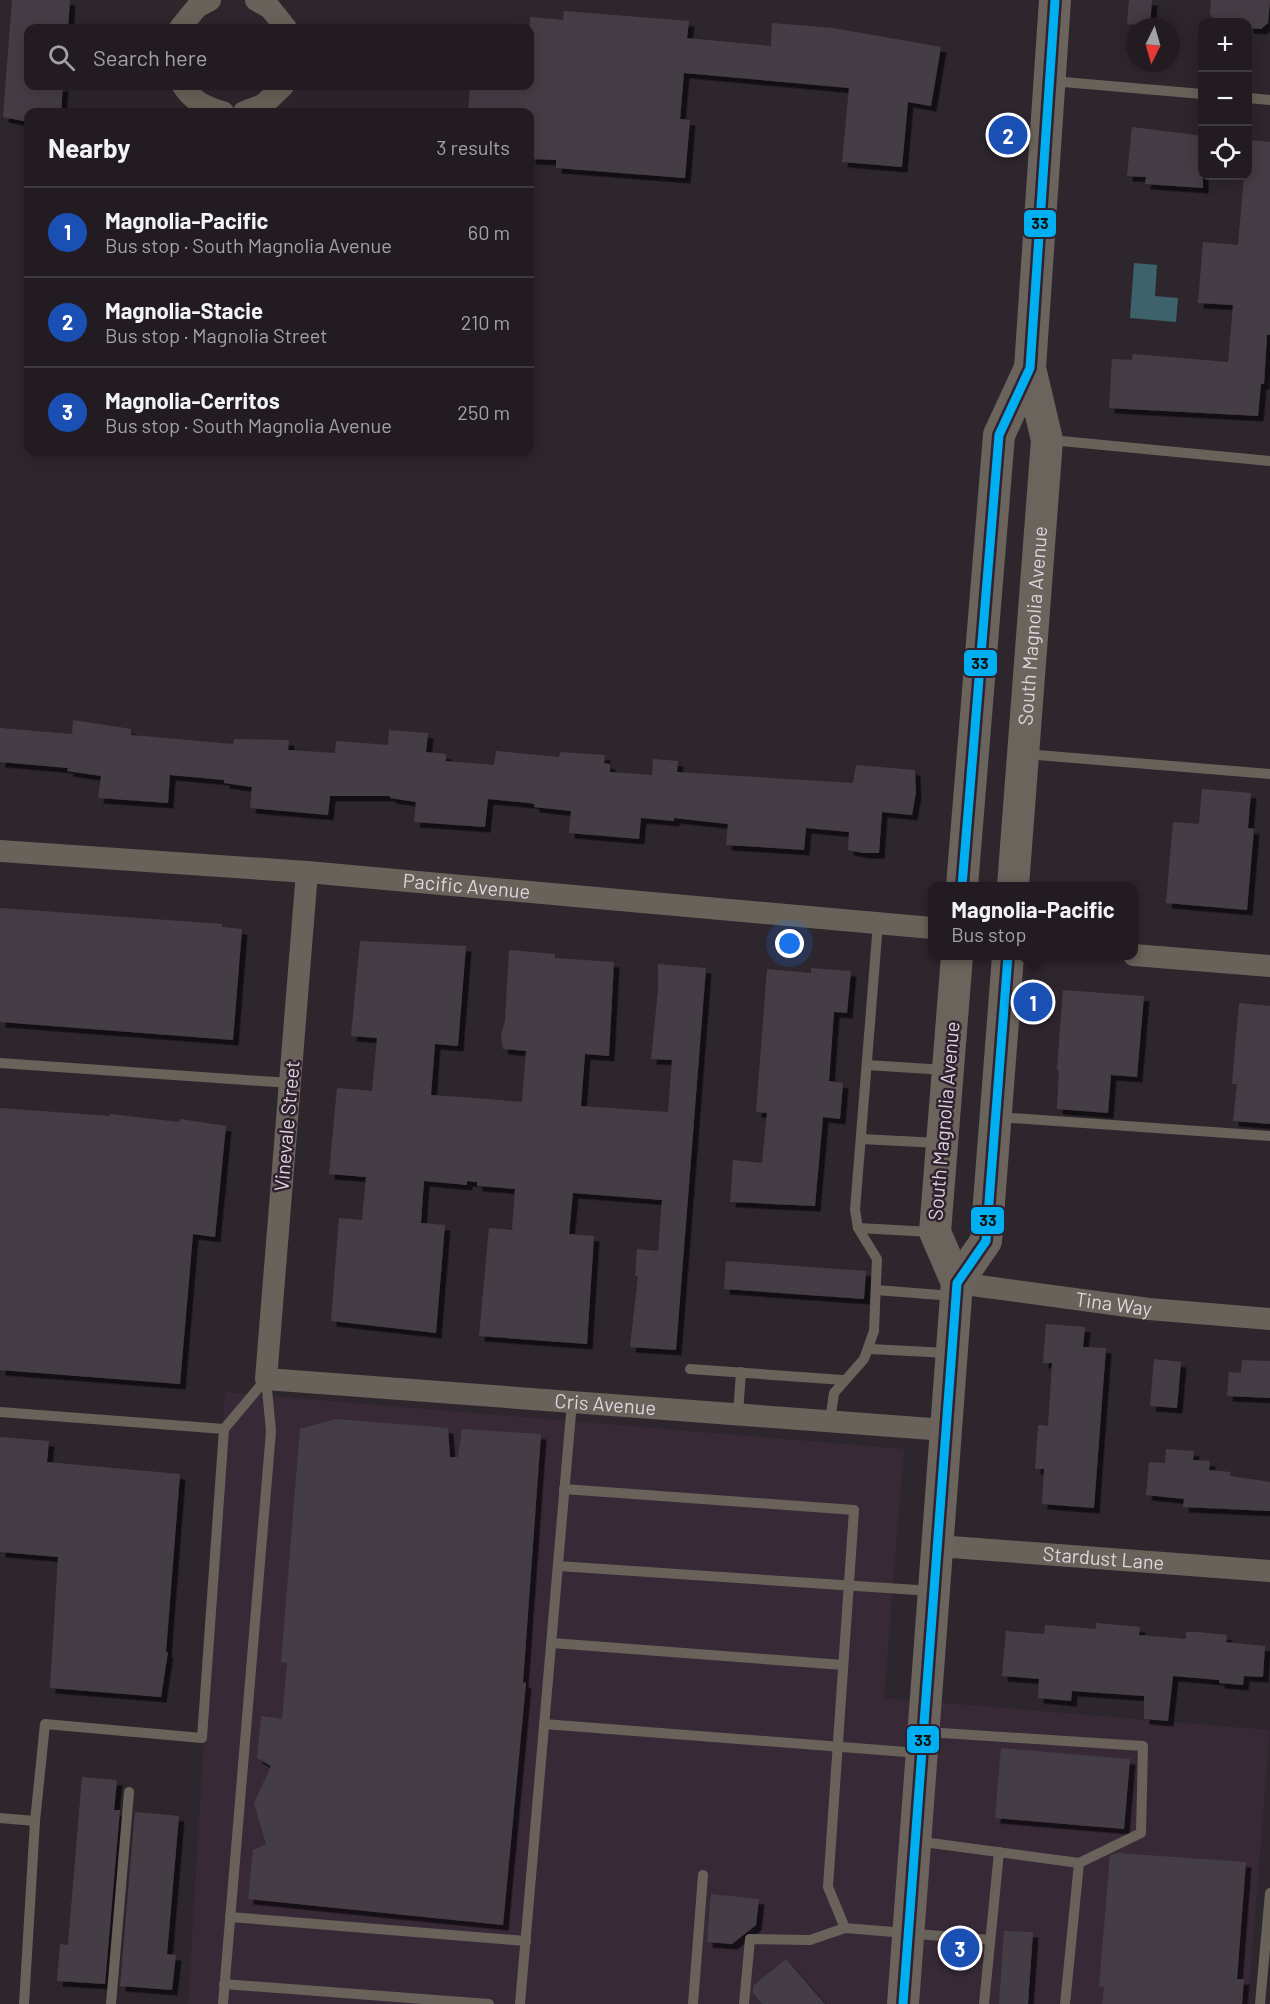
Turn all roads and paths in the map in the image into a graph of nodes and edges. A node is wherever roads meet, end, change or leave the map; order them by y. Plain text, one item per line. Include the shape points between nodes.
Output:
1 (210, 0) edge
2 (256, 0) edge
3 (1055, 0) edge
4 (183, 24) edge
5 (283, 24) edge
6 (1049, 80) junction
7 (186, 90) edge
8 (279, 90) edge
9 (1198, 94) edge
10 (1252, 98) edge
11 (1270, 100) edge
12 (207, 108) edge
13 (255, 108) edge
14 (1030, 368) junction
15 (1047, 440) junction
16 (1270, 461) edge
17 (1024, 754) junction
18 (1270, 774) edge
19 (0, 851) edge
20 (307, 872) junction
21 (962, 882) edge
22 (1013, 882) edge
23 (878, 923) junction
24 (928, 928) edge
25 (1138, 955) edge
26 (957, 960) edge
27 (1008, 960) edge
28 (1270, 966) edge
29 (0, 1063) edge
30 (867, 1065) junction
31 (948, 1070) junction
32 (290, 1083) junction
33 (996, 1117) junction
34 (1270, 1136) edge
35 (861, 1139) junction
36 (943, 1143) junction
37 (858, 1228) junction
38 (935, 1232) junction
39 (957, 1289) junction
40 (876, 1290) junction
41 (1270, 1318) edge
42 (870, 1349) junction
43 (951, 1353) junction
44 (690, 1369) dead end
45 (741, 1372) junction
46 (266, 1379) junction
47 (843, 1380) junction
48 (572, 1402) junction
49 (0, 1412) edge
50 (738, 1414) junction
51 (830, 1421) junction
52 (224, 1429) junction
53 (945, 1430) junction
54 (564, 1489) junction
55 (938, 1546) junction
56 (558, 1566) junction
57 (1270, 1571) edge
58 (849, 1585) junction
59 (936, 1591) junction
60 (552, 1643) junction
61 (843, 1665) junction
62 (544, 1724) junction
63 (923, 1743) junction
64 (838, 1747) junction
65 (129, 1792) dead end
66 (0, 1818) edge
67 (35, 1821) junction
68 (915, 1841) junction
69 (999, 1852) junction
70 (1079, 1863) junction
71 (703, 1875) dead end
72 (1270, 1893) edge
73 (230, 1917) junction
74 (845, 1928) junction
75 (908, 1931) junction
76 (990, 1940) junction
77 (526, 1941) junction
78 (224, 1984) junction
79 (24, 2004) edge
80 (111, 2004) edge
81 (223, 2004) edge
82 (489, 2004) edge
83 (520, 2004) edge
84 (693, 2004) edge
85 (744, 2004) edge
86 (903, 2004) edge
87 (984, 2004) edge
88 (1065, 2004) edge
89 (1260, 2004) edge

1 - 4 street via 197,7
2 - 5 street via 270,8
3 - 6 main road, South Magnolia Avenue
6 - 9 lane
6 - 14 main road, South Magnolia Avenue
7 - 12 street
8 - 13 street
10 - 11 lane
14 - 15 main road, South Magnolia Avenue
14 - 21 main road, South Magnolia Avenue via 999,435
15 - 16 lane
15 - 17 main road, South Magnolia Avenue
17 - 18 lane
17 - 22 main road, South Magnolia Avenue
19 - 20 street, Pacific Avenue
20 - 23 street, Pacific Avenue
20 - 32 street, Vinevale Street
23 - 24 street, Pacific Avenue
23 - 30 lane
25 - 28 street
26 - 31 main road, South Magnolia Avenue
27 - 33 main road, South Magnolia Avenue
29 - 32 lane
30 - 31 lane
30 - 35 lane
31 - 36 main road, South Magnolia Avenue
32 - 46 street, Vinevale Street
33 - 34 lane
33 - 39 main road, South Magnolia Avenue via 986,1241
35 - 36 lane
35 - 37 lane via 855,1210
36 - 38 main road, South Magnolia Avenue
37 - 38 lane
37 - 40 lane via 877,1259
38 - 39 main road, South Magnolia Avenue
39 - 40 lane
39 - 41 street, Tina Way
39 - 43 main road, South Magnolia Avenue
40 - 42 lane
42 - 43 lane
42 - 47 lane
43 - 53 main road, South Magnolia Avenue
44 - 45 lane
45 - 47 lane
45 - 50 lane
46 - 48 street, Cris Avenue
46 - 52 lane
46 - 73 lane via 271,1431
47 - 51 lane via 834,1393
48 - 50 street, Cris Avenue
48 - 54 lane
49 - 52 lane
50 - 51 street, Cris Avenue
51 - 53 street, Cris Avenue
52 - 67 lane via 202,1738 45,1724
53 - 55 main road, South Magnolia Avenue
54 - 56 lane
54 - 58 lane via 854,1510
55 - 57 street, Stardust Lane
55 - 59 main road, South Magnolia Avenue
56 - 58 lane
56 - 60 lane
58 - 59 lane
58 - 61 lane
59 - 63 main road, South Magnolia Avenue
60 - 61 lane
60 - 62 lane
61 - 64 lane
62 - 64 lane
62 - 77 lane
63 - 64 lane
63 - 68 main road, South Magnolia Avenue
63 - 70 lane via 1143,1746 1141,1833
64 - 74 lane via 828,1887
65 - 80 lane
66 - 67 lane
67 - 79 lane
68 - 69 lane
68 - 75 main road, South Magnolia Avenue
69 - 70 lane
69 - 76 lane
70 - 88 lane
71 - 84 lane
72 - 89 lane
73 - 77 lane
73 - 78 lane
74 - 75 lane
74 - 85 lane via 810,1941 750,1939
75 - 76 lane
75 - 86 main road, South Magnolia Avenue
76 - 87 lane
77 - 83 lane
78 - 81 lane
78 - 82 lane

